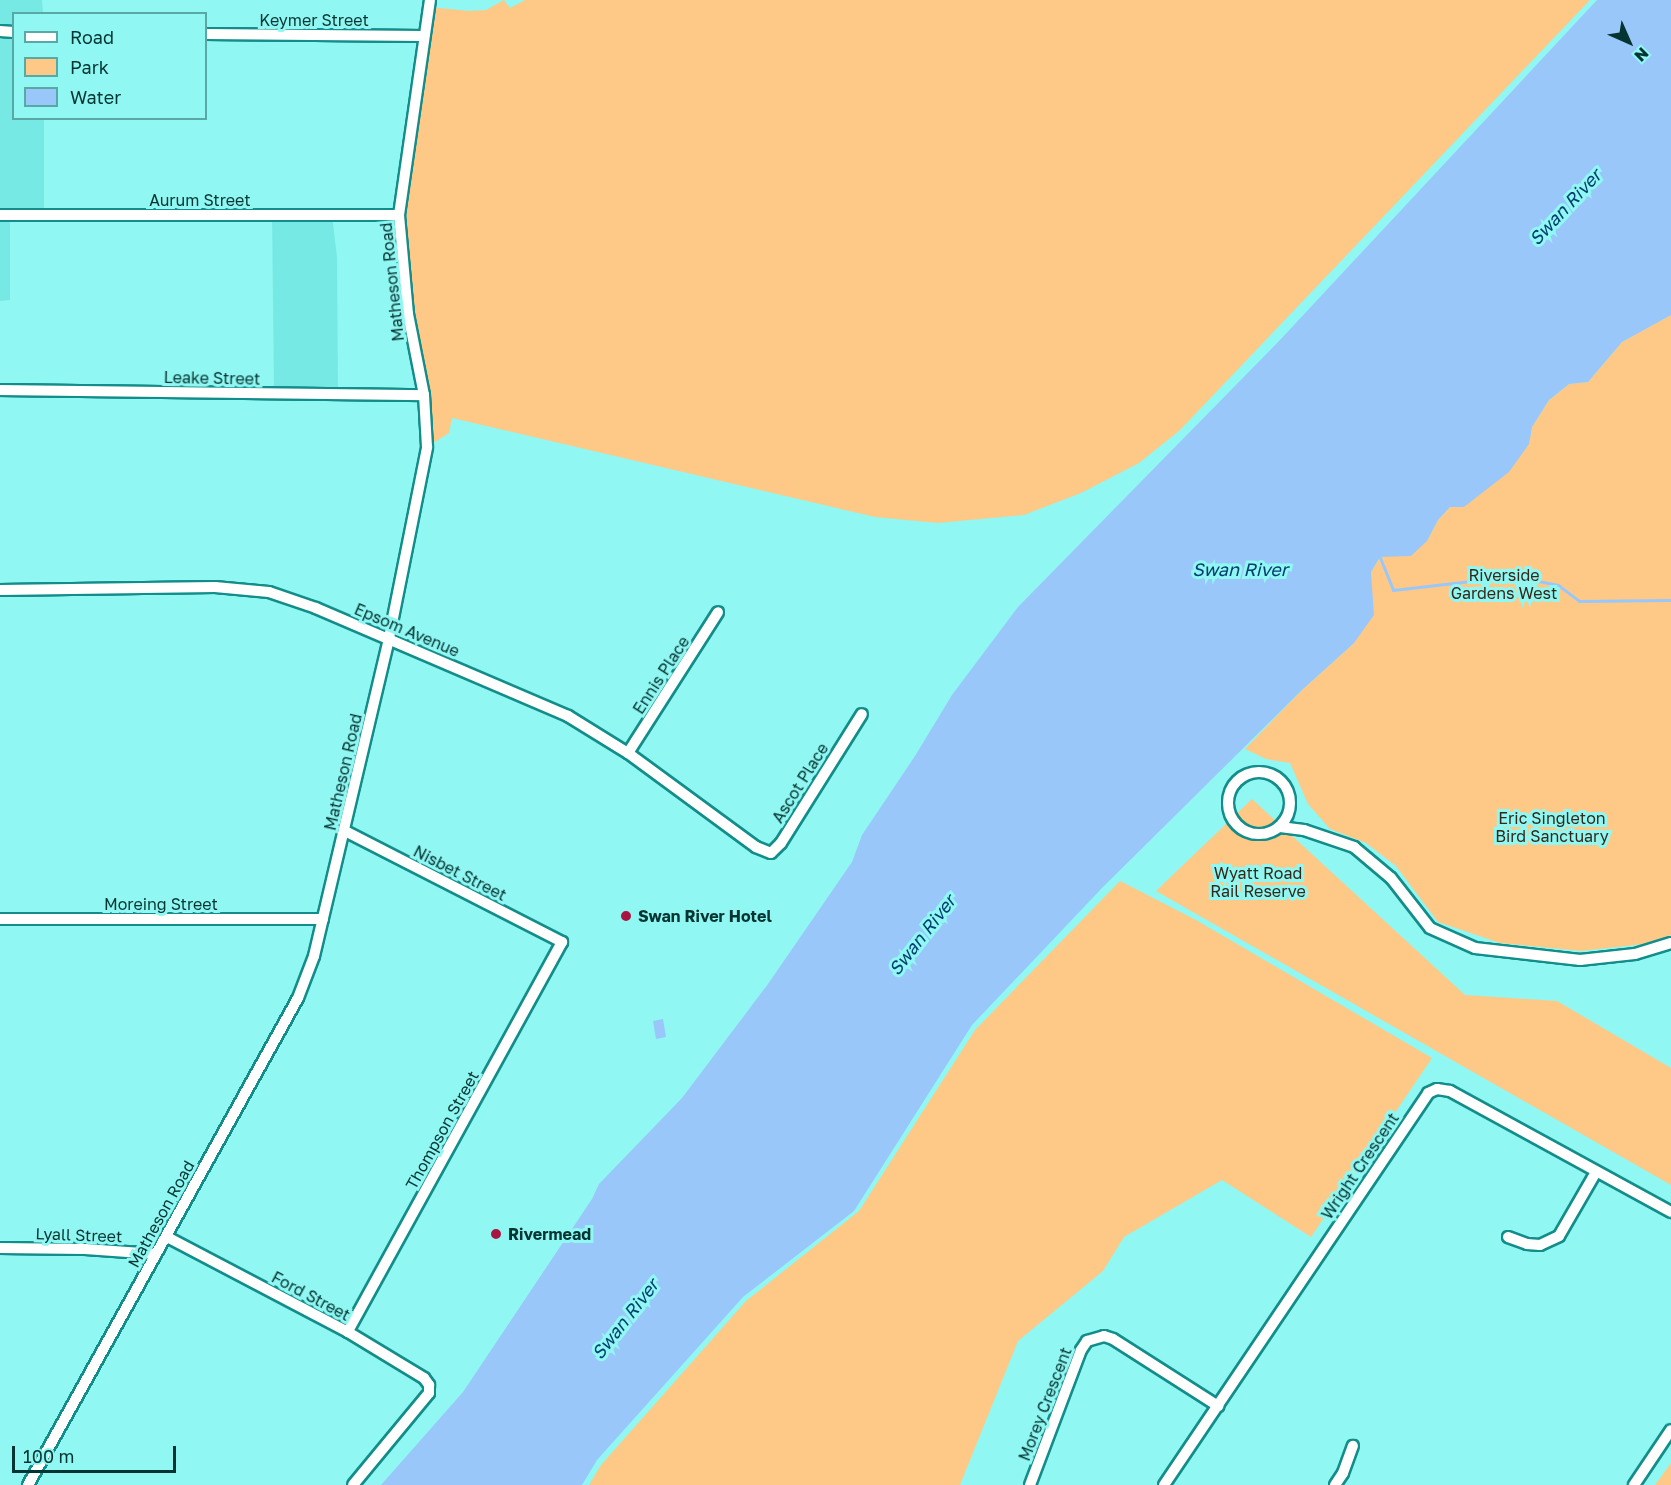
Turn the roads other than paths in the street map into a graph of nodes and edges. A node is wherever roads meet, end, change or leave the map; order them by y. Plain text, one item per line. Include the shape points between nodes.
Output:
1 (430, 0) edge
2 (207, 34) edge
3 (423, 36) junction
4 (0, 214) edge
5 (399, 216) junction
6 (0, 390) edge
7 (424, 395) junction
8 (0, 590) edge
9 (718, 612) dead end
10 (389, 638) junction
11 (862, 714) dead end
12 (628, 753) junction
13 (1280, 827) junction
14 (345, 831) junction
15 (756, 847) joint
16 (0, 919) edge
17 (323, 919) junction
18 (562, 942) joint
19 (1671, 943) edge
20 (1596, 1172) junction
21 (1671, 1212) edge
22 (167, 1237) junction
23 (1508, 1237) dead end
24 (0, 1248) edge
25 (156, 1254) junction
26 (348, 1332) junction
27 (1218, 1406) junction
28 (1671, 1430) edge
29 (1353, 1446) dead end
30 (28, 1485) edge
31 (353, 1485) edge
32 (1030, 1485) edge
33 (1164, 1485) edge
34 (1335, 1485) edge
35 (1634, 1485) edge

1 - 3 street, Matheson Road
2 - 3 street, Keymer Street
3 - 5 street, Matheson Road
4 - 5 street, Aurum Street
5 - 7 street, Matheson Road via 408,314
6 - 7 street, Leake Street
7 - 10 street, Matheson Road via 427,447
8 - 10 street, Epsom Avenue via 215,586 269,592
9 - 12 street, Ennis Place
10 - 12 street, Epsom Avenue via 568,716
10 - 14 street, Matheson Road
11 - 15 street, Ascot Place via 780,843 771,853
12 - 15 street, Epsom Avenue
13 - 13 street via 1265,834 1253,834 1238,827 1228,807 1238,779 1258,771 1271,773 1285,784 1291,810
13 - 19 street via 1304,830 1354,847 1391,878 1430,928 1475,948 1580,960 1635,954
14 - 17 street, Matheson Road
14 - 18 street, Nisbet Street
16 - 17 street, Moreing Street
17 - 22 street, Matheson Road via 298,998
18 - 26 street, Thompson Street
20 - 21 street, Wright Crescent
20 - 23 street via 1558,1236 1540,1245
20 - 27 street, Wright Crescent via 1450,1091 1437,1089 1428,1093
22 - 25 street, Matheson Road
22 - 26 street, Ford Street
24 - 25 street, Lyall Street
25 - 30 street, Matheson Road
26 - 31 street, Ford Street via 424,1378 429,1385 429,1393
27 - 32 street, Morey Crescent via 1113,1339 1104,1336 1087,1341
27 - 33 street, Wright Crescent
28 - 35 street
29 - 34 street

